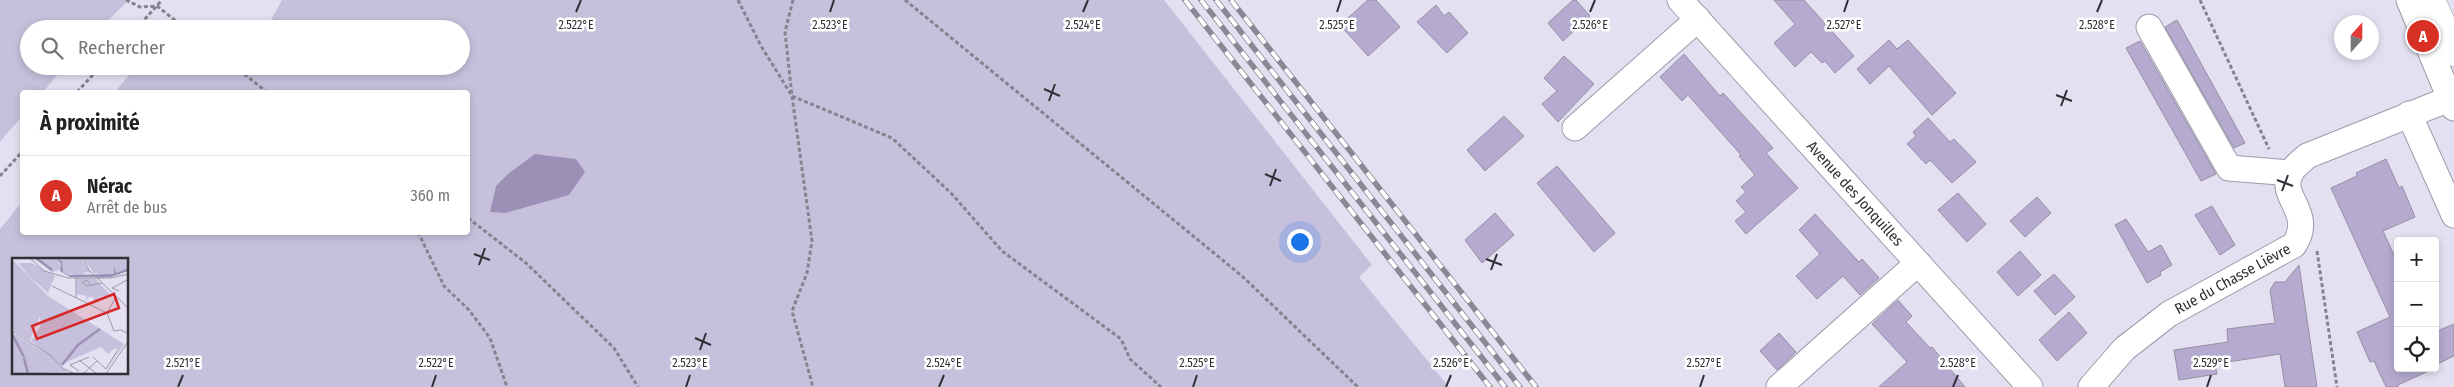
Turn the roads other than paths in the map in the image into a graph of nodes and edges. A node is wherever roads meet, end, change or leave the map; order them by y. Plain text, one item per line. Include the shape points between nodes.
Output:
1 (1680, 0) edge
2 (2409, 0) edge
3 (2431, 0) edge
4 (1698, 19) junction
5 (2149, 26) dead end
6 (2454, 52) edge
7 (2452, 101) edge
8 (2409, 114) junction
9 (1575, 128) dead end
10 (2285, 172) junction
11 (2454, 215) edge
12 (1918, 263) junction
13 (1779, 387) edge
14 (2030, 387) edge
15 (2091, 387) edge

1 - 4 street, Avenue des Jonquilles
2 - 7 street
3 - 6 main road
4 - 9 street
4 - 12 street, Avenue des Jonquilles
5 - 10 street via 2229,168
7 - 8 street
8 - 10 street via 2307,156
8 - 11 street
10 - 15 street, Rue du Chasse Lièvre via 2300,215 2302,233 2294,245 2169,314 2124,349
12 - 13 street
12 - 14 street, Avenue des Jonquilles

